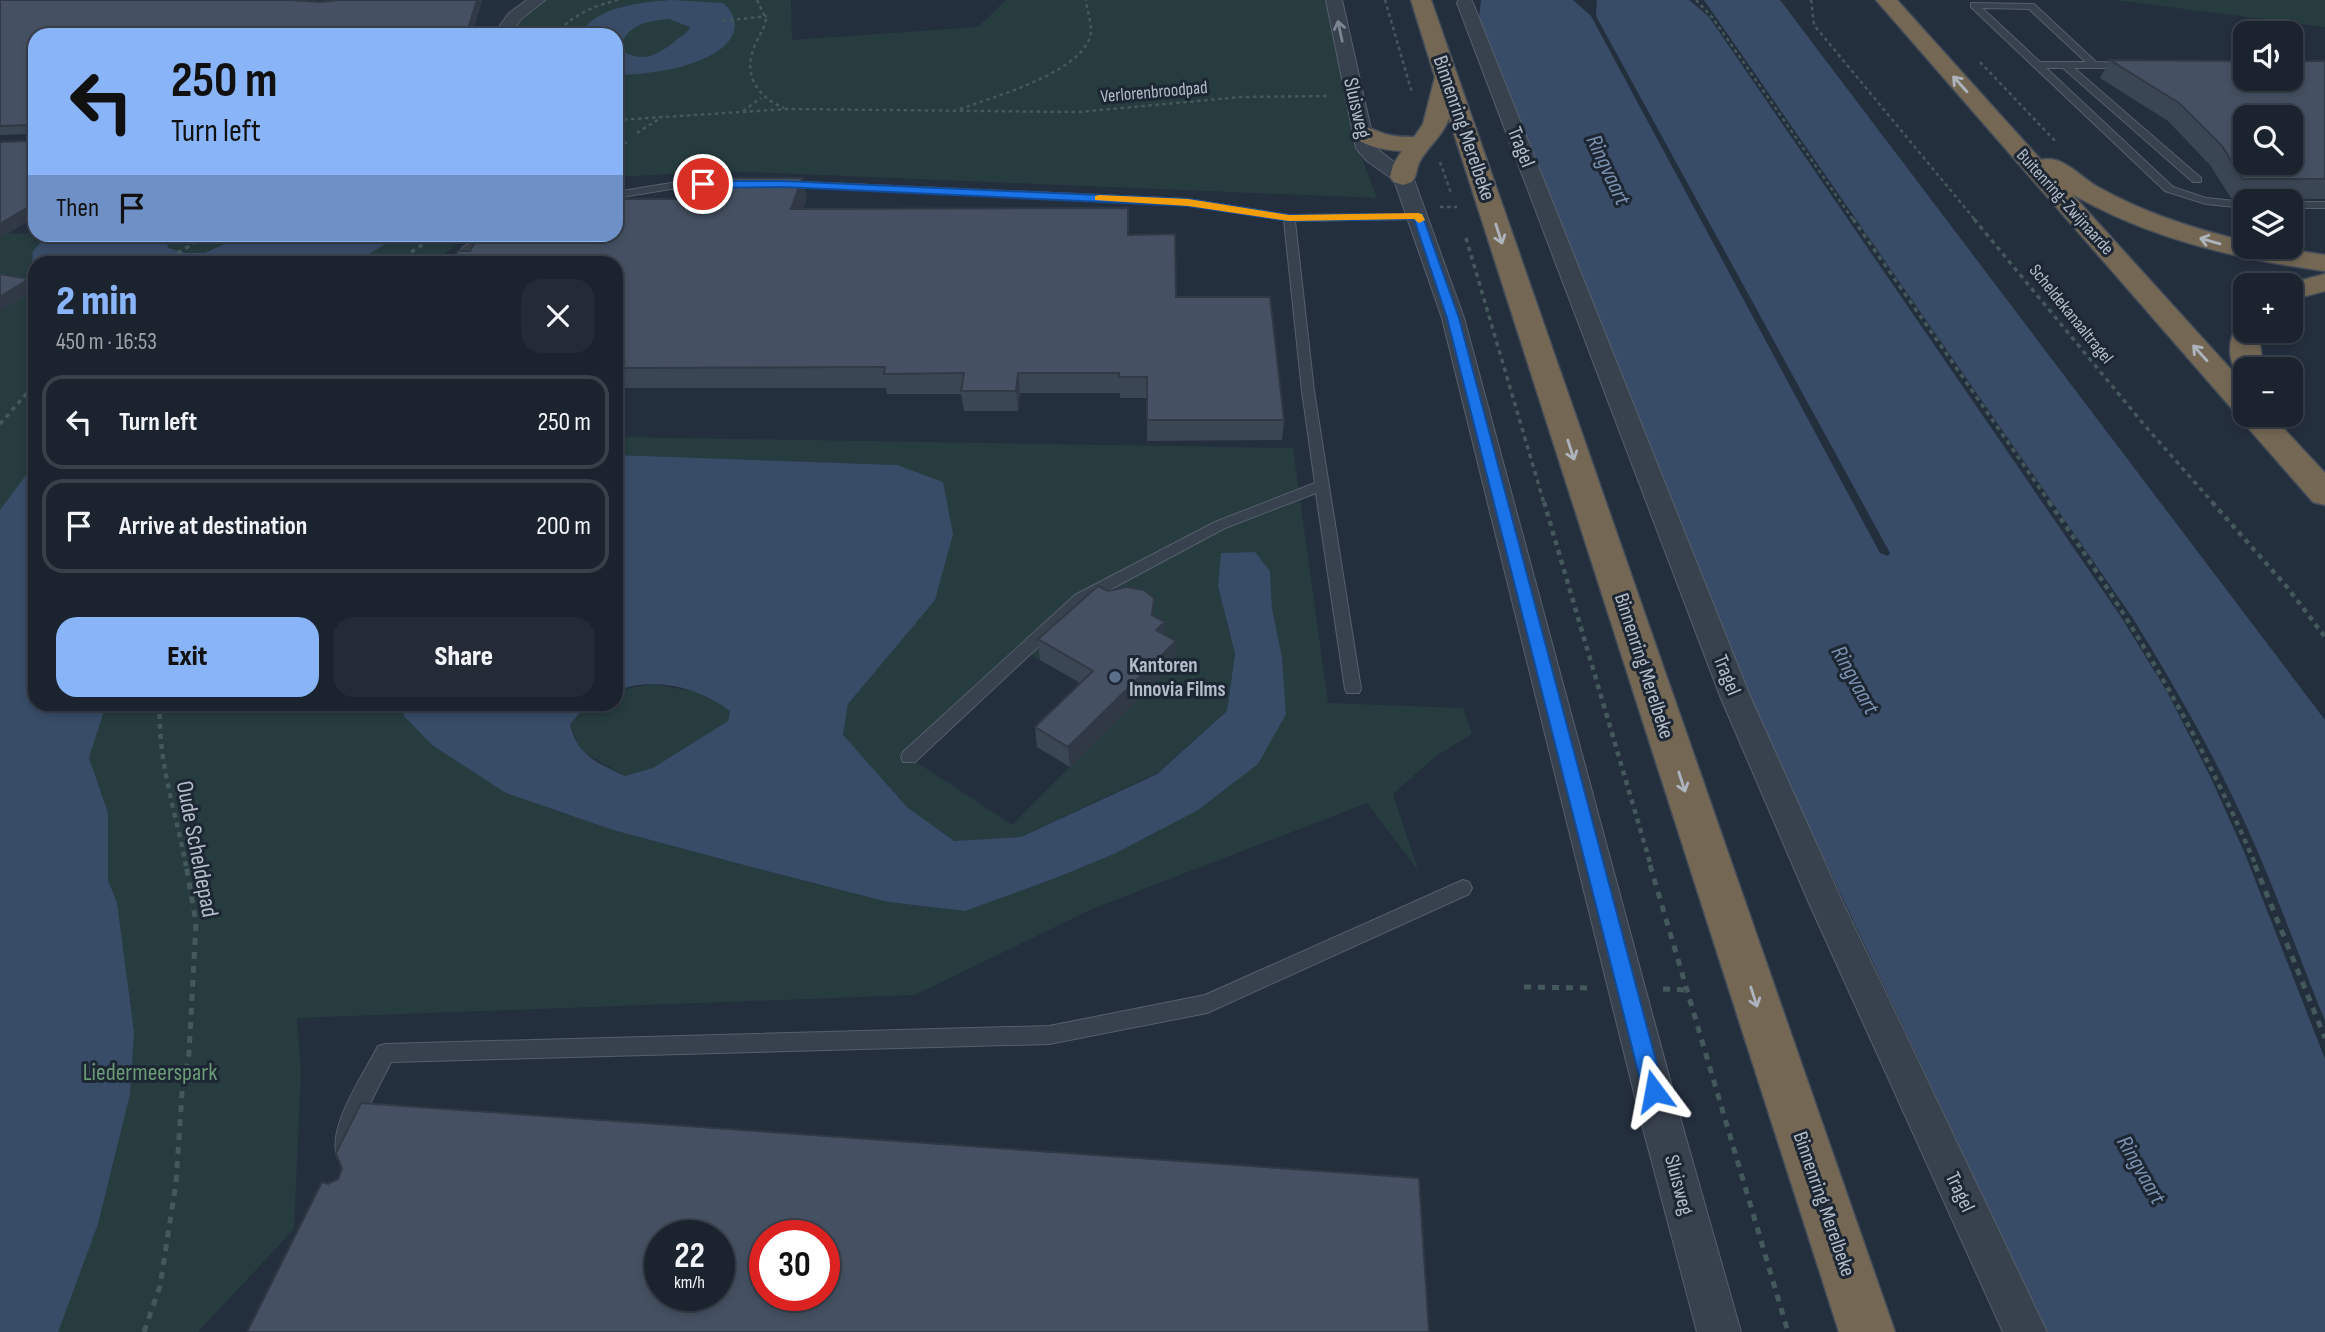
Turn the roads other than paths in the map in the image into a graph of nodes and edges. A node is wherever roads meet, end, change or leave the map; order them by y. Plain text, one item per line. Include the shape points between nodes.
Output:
1 (1334, 0) edge
2 (1420, 0) edge
3 (1885, 0) edge
4 (530, 1) edge
5 (1465, 3) dead end
6 (507, 28) edge
7 (2064, 64) junction
8 (2037, 65) junction
9 (2094, 65) junction
10 (2135, 65) edge
11 (1447, 76) junction
12 (1363, 133) junction
13 (2005, 135) junction
14 (1422, 142) junction
15 (1403, 177) junction
16 (2197, 180) dead end
17 (730, 184) edge
18 (770, 184) edge
19 (623, 194) edge
20 (2233, 205) edge
21 (2303, 205) edge
22 (2325, 205) edge
23 (1418, 216) junction
24 (1289, 218) junction
25 (482, 242) edge
26 (462, 256) edge
27 (2325, 263) edge
28 (2325, 282) edge
29 (2303, 288) edge
30 (2233, 391) edge
31 (2265, 427) edge
32 (2289, 427) edge
33 (2325, 466) edge
34 (1322, 485) junction
35 (2325, 494) edge
36 (1353, 689) dead end
37 (909, 757) dead end
38 (1463, 888) dead end
39 (347, 1172) edge
40 (1719, 1332) edge
41 (1867, 1332) edge
42 (2025, 1332) edge

12 -> 1 street, Sluisweg
2 - 11 highway, Binnenring Merelbeke
13 -> 3 highway, Buitenring-Zwijnaarde
4 - 6 street
5 - 42 street, Tragel via 1735,696
7 - 8 lane
7 - 9 lane
7 - 16 lane
8 - 9 lane via 1974,5 2031,6
8 - 20 lane via 2169,189
9 - 10 lane
11 - 14 highway via 1436,122
11 -> 41 highway, Binnenring Merelbeke
12 - 14 highway via 1394,144
12 - 15 street, Sluisweg via 1366,148 1374,157
27 -> 13 highway via 2260,253 2173,230 2101,198
30 -> 13 highway, Buitenring-Zwijnaarde
14 - 15 highway
15 - 23 street, Sluisweg
17 - 19 lane via 677,185
18 - 24 lane via 1188,202
21 - 22 lane
23 - 24 lane
23 - 40 street, Sluisweg via 1453,318
24 - 34 lane
25 - 26 lane
28 - 29 highway
31 - 35 highway
32 - 33 highway
34 - 36 lane
34 - 37 lane via 1220,525 1080,599
38 - 39 lane via 1207,1004 1049,1035 385,1053 348,1125

